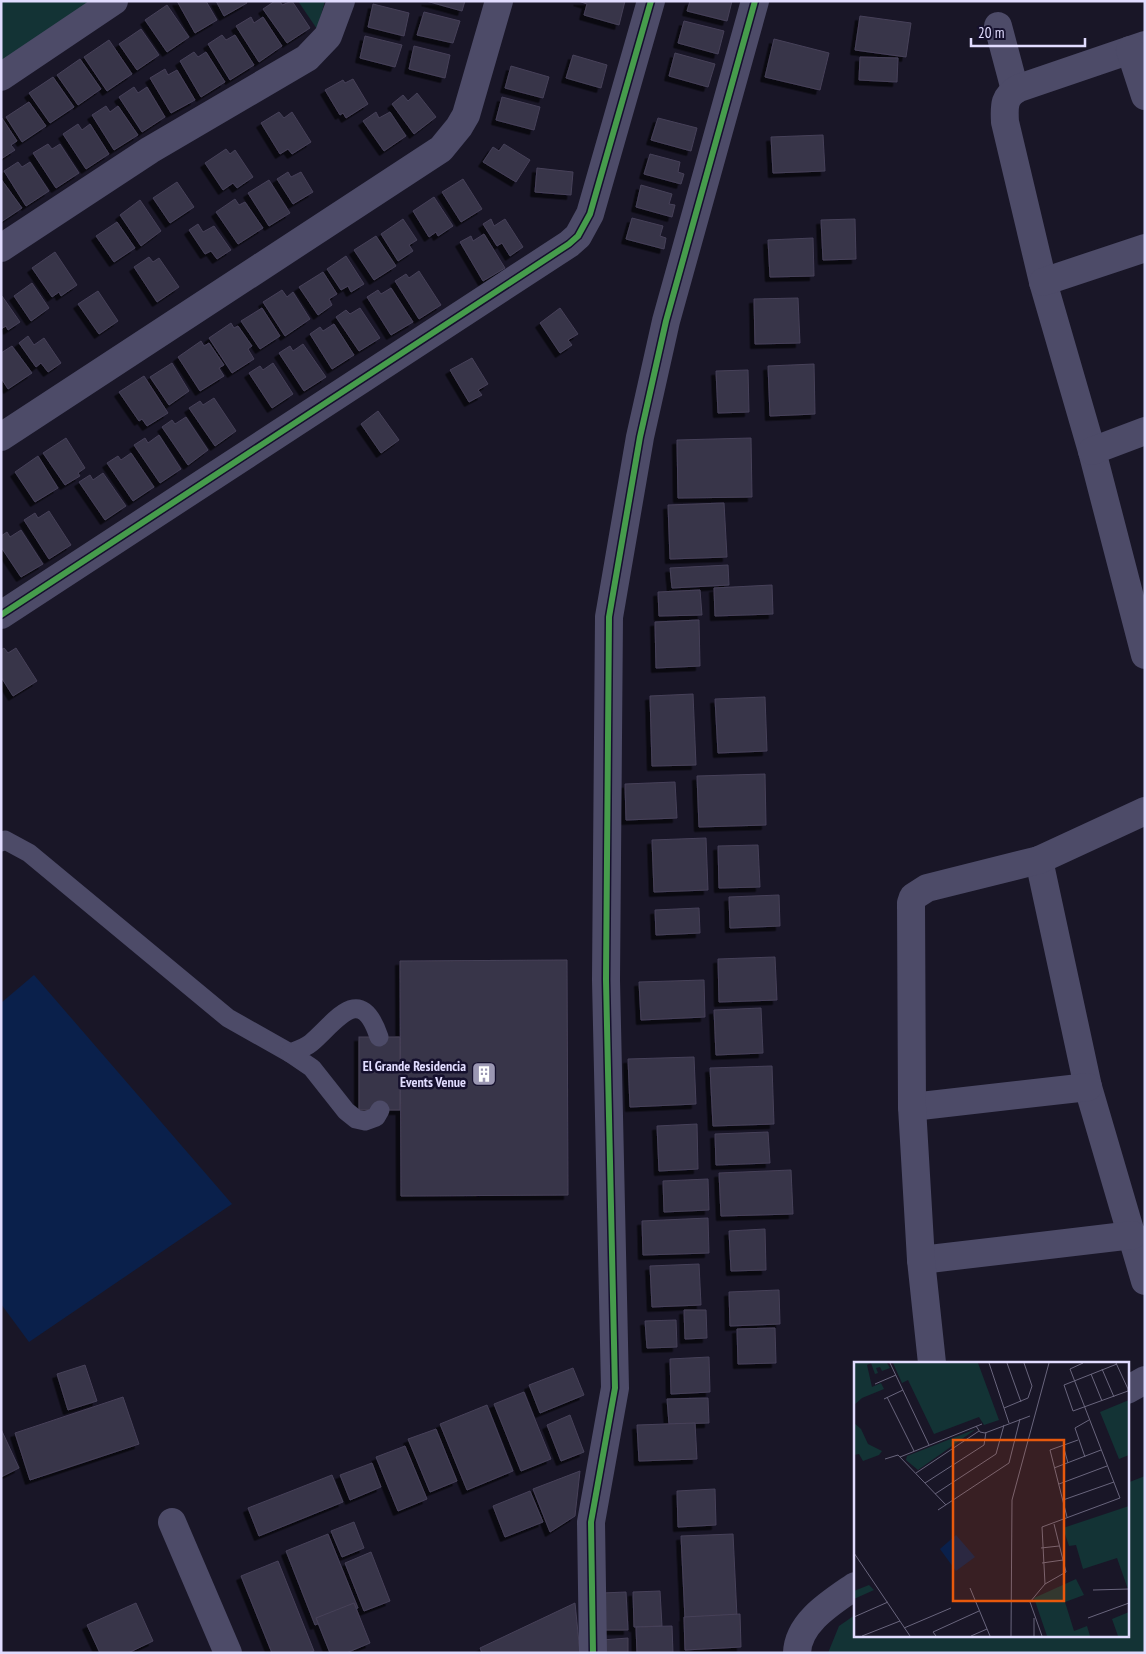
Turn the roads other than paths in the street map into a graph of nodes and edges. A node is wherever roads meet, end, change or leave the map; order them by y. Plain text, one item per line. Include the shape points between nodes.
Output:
1 (114, 1) edge
2 (340, 1) edge
3 (499, 1) edge
4 (651, 1) edge
5 (756, 1) edge
6 (998, 26) dead end
7 (1137, 48) edge
8 (1, 77) edge
9 (1015, 90) junction
10 (1145, 96) edge
11 (1, 248) edge
12 (1145, 248) edge
13 (1043, 282) junction
14 (1145, 432) edge
15 (1, 437) edge
16 (1092, 452) junction
17 (1140, 613) edge
18 (1, 616) edge
19 (1145, 655) edge
20 (1145, 811) edge
21 (1, 842) edge
22 (1038, 860) junction
23 (379, 1037) dead end
24 (290, 1053) junction
25 (1088, 1088) junction
26 (912, 1107) junction
27 (380, 1110) dead end
28 (1133, 1235) junction
29 (921, 1260) junction
30 (1145, 1282) edge
31 (932, 1362) edge
32 (1145, 1380) edge
33 (1128, 1389) edge
34 (172, 1522) dead end
35 (854, 1587) edge
36 (228, 1653) edge
37 (593, 1653) edge
38 (797, 1653) edge

1 - 8 street
2 - 11 street via 336,21 328,36 307,58 150,150
3 - 15 street via 466,115 441,148
4 - 18 street via 590,214 578,236 556,255
5 - 37 street via 663,331 640,437 609,617 606,980 616,1388 591,1522
6 - 9 street
7 - 9 street
7 - 10 street
9 - 13 street via 1006,98 1005,122
12 - 13 street
13 - 16 street
14 - 16 street
16 - 17 street
17 - 19 street
20 - 22 street
21 - 24 lane via 5,840 29,853 228,1018
22 - 25 street
22 - 26 street via 927,888 913,897 910,919
23 - 24 lane via 367,1014 355,1009 342,1012 311,1042
24 - 27 lane via 312,1068 356,1119 376,1118
25 - 26 street
25 - 28 street
26 - 29 street
28 - 29 street
28 - 30 street
29 - 31 street
32 - 33 street
34 - 36 street
35 - 38 street via 816,1615 802,1632

